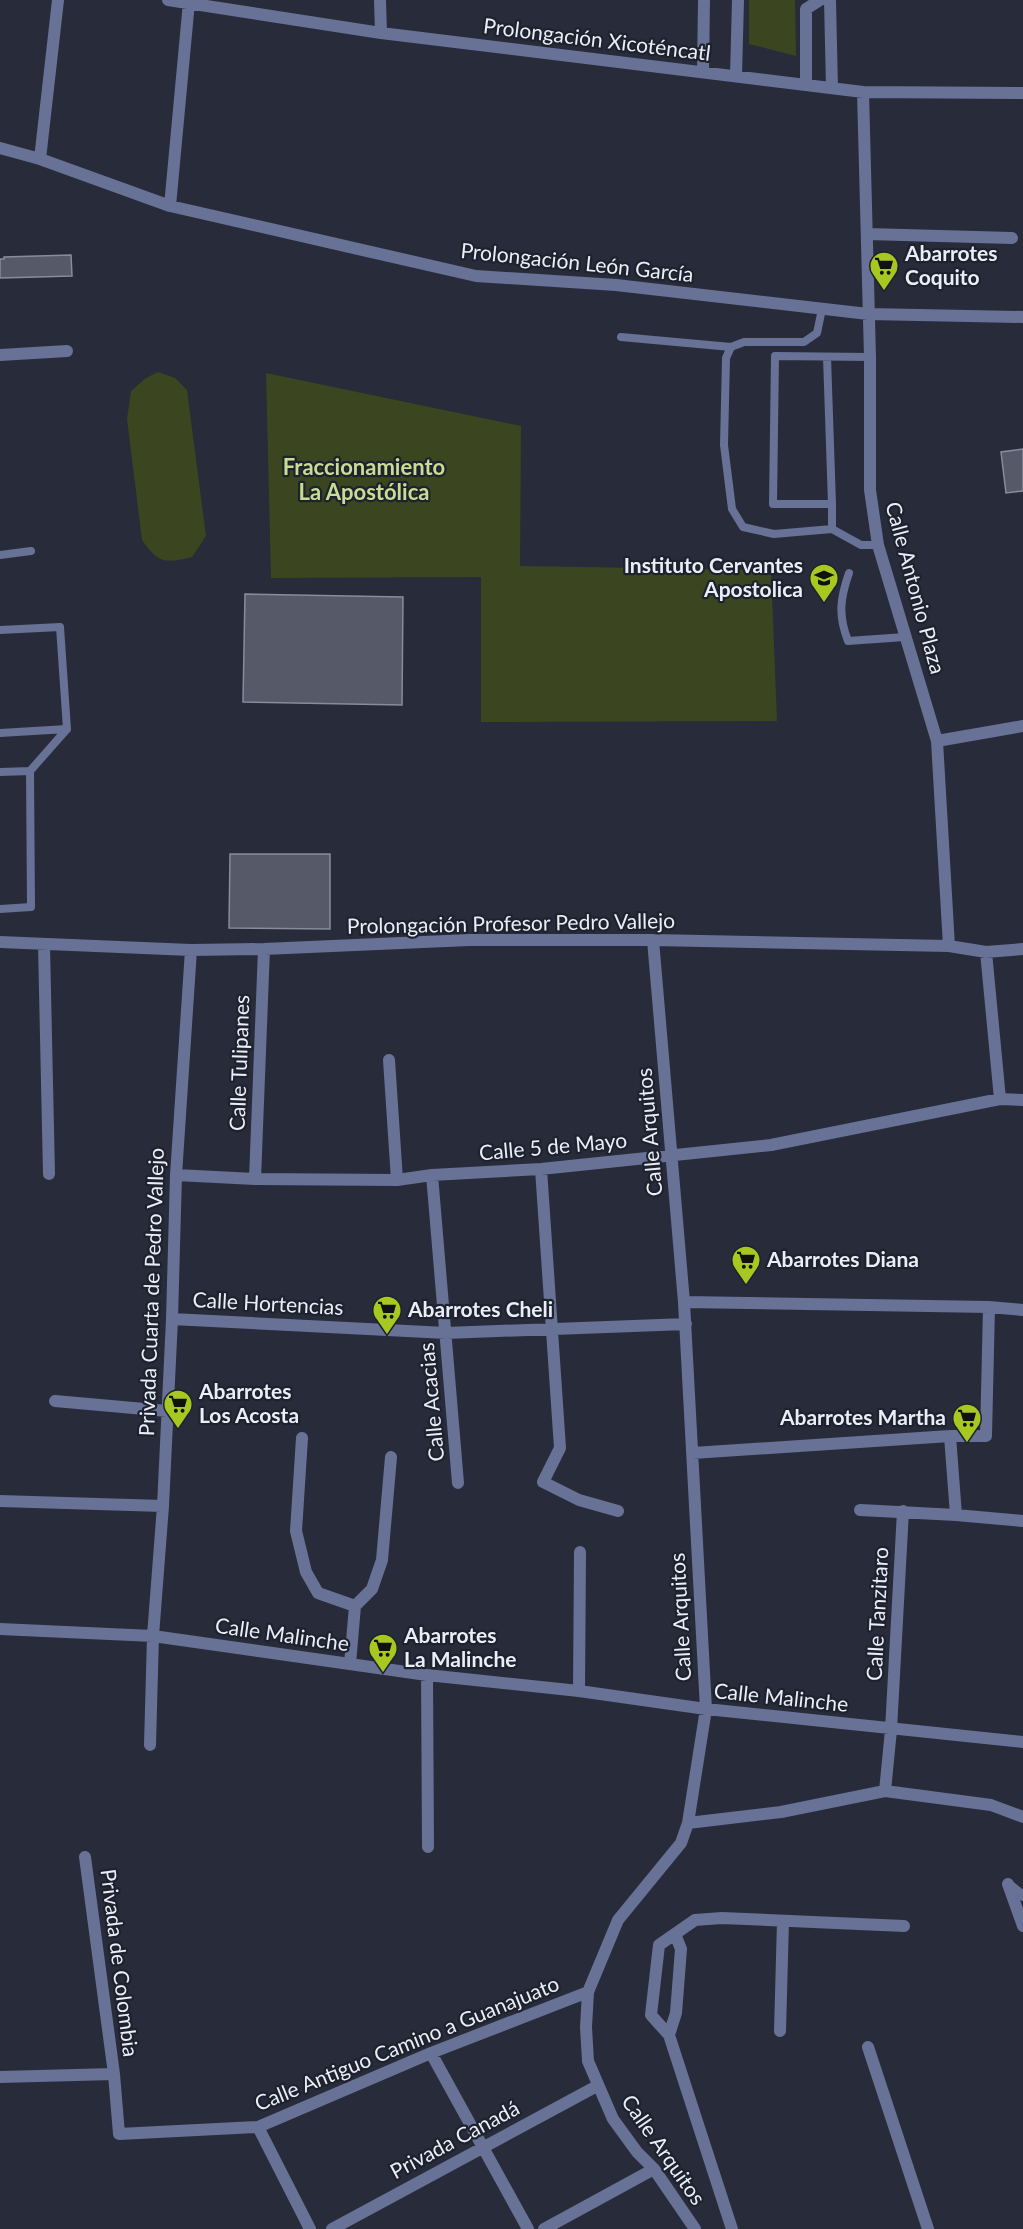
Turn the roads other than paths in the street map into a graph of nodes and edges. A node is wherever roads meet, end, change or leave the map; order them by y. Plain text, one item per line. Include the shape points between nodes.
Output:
1 (58, 0) edge
2 (168, 0) edge
3 (380, 0) edge
4 (704, 0) edge
5 (738, 0) edge
6 (820, 0) edge
7 (830, 0) edge
8 (189, 3) junction
9 (381, 33) junction
10 (702, 72) junction
11 (736, 76) junction
12 (806, 85) junction
13 (832, 88) junction
14 (863, 92) junction
15 (1023, 93) edge
16 (0, 148) edge
17 (40, 159) junction
18 (170, 206) junction
19 (867, 234) junction
20 (1012, 238) dead end
21 (822, 309) junction
22 (868, 314) junction
23 (1023, 317) edge
24 (621, 337) dead end
25 (776, 342) junction
26 (731, 346) junction
27 (67, 351) dead end
28 (0, 355) edge
29 (775, 357) junction
30 (827, 357) junction
31 (870, 357) junction
32 (832, 504) junction
33 (832, 529) junction
34 (878, 545) junction
35 (31, 551) dead end
36 (0, 555) edge
37 (849, 573) dead end
38 (0, 630) edge
39 (905, 637) junction
40 (1023, 726) edge
41 (67, 729) junction
42 (0, 733) edge
43 (937, 741) junction
44 (30, 771) junction
45 (0, 772) edge
46 (0, 909) edge
47 (653, 940) junction
48 (0, 942) edge
49 (44, 945) junction
50 (949, 946) junction
51 (264, 949) junction
52 (1023, 949) edge
53 (190, 950) junction
54 (986, 952) junction
55 (389, 1060) dead end
56 (1000, 1099) junction
57 (1023, 1101) edge
58 (672, 1156) junction
59 (541, 1169) junction
60 (49, 1174) dead end
61 (176, 1175) junction
62 (432, 1175) junction
63 (255, 1179) junction
64 (397, 1180) junction
65 (684, 1302) junction
66 (989, 1307) junction
67 (1023, 1310) edge
68 (172, 1319) junction
69 (686, 1324) junction
70 (552, 1330) junction
71 (446, 1333) junction
72 (55, 1401) dead end
73 (167, 1411) junction
74 (950, 1436) junction
75 (302, 1438) dead end
76 (693, 1453) junction
77 (391, 1457) dead end
78 (458, 1483) dead end
79 (0, 1501) edge
80 (163, 1506) junction
81 (860, 1510) dead end
82 (618, 1511) dead end
83 (903, 1512) junction
84 (956, 1515) junction
85 (1023, 1521) edge
86 (580, 1552) dead end
87 (355, 1606) junction
88 (0, 1629) edge
89 (153, 1636) junction
90 (350, 1664) junction
91 (427, 1675) junction
92 (579, 1691) junction
93 (705, 1709) junction
94 (891, 1730) junction
95 (1023, 1742) edge
96 (150, 1745) dead end
97 (885, 1791) junction
98 (1023, 1817) edge
99 (688, 1823) junction
100 (428, 1847) dead end
101 (85, 1857) dead end
102 (1008, 1884) joint
103 (1023, 1896) edge
104 (783, 1921) junction
105 (904, 1926) dead end
106 (1023, 1926) edge
107 (675, 1934) junction
108 (588, 1992) junction
109 (780, 2031) dead end
110 (669, 2036) junction
111 (868, 2047) dead end
112 (431, 2053) junction
113 (114, 2074) junction
114 (0, 2077) edge
115 (597, 2086) junction
116 (258, 2127) junction
117 (482, 2147) junction
118 (654, 2169) junction
119 (310, 2229) edge
120 (332, 2229) edge
121 (528, 2229) edge
122 (544, 2229) edge
123 (694, 2229) edge
124 (732, 2229) edge
125 (928, 2229) edge

1 - 17 street
2 - 8 street, Prolongación Xicoténcatl
3 - 9 street
4 - 10 street
5 - 11 street
6 - 12 street via 806,9
7 - 13 street
8 - 9 street, Prolongación Xicoténcatl
8 - 18 street
9 - 10 street, Prolongación Xicoténcatl
10 - 11 street, Prolongación Xicoténcatl
11 - 12 street, Prolongación Xicoténcatl
12 - 13 street, Prolongación Xicoténcatl
13 - 14 street, Prolongación Xicoténcatl
14 - 15 street, Prolongación Xicoténcatl
14 - 19 street, Calle Antonio Plaza
16 - 17 street, Prolongación León García
17 - 18 street, Prolongación León García
18 - 21 street, Prolongación León García via 476,276 616,285
19 - 20 street
19 - 22 street, Calle Antonio Plaza
21 - 22 street, Prolongación León García
21 - 25 lane via 817,333 804,342
22 - 23 street, Prolongación León García
22 - 31 street, Calle Antonio Plaza
24 - 26 lane
25 - 26 lane
25 - 29 lane
26 - 33 lane via 726,358 724,445 732,509 743,527 774,534
27 - 28 street
29 - 30 lane
29 - 32 lane via 773,504
30 - 31 lane
30 - 32 lane
31 - 34 street, Calle Antonio Plaza via 870,490
32 - 33 lane
33 - 34 lane via 861,545
34 - 39 street, Calle Antonio Plaza
35 - 36 lane
37 - 39 lane via 840,600 848,641
38 - 41 lane via 60,627
39 - 43 street, Calle Antonio Plaza
40 - 43 street
41 - 42 lane
41 - 44 lane
43 - 50 street, Calle Antonio Plaza
44 - 45 lane
44 - 46 lane via 31,907
47 - 50 street, Prolongación Profesor Pedro Vallejo
47 - 51 street, Prolongación Profesor Pedro Vallejo via 469,940
47 - 58 street, Calle Arquitos
48 - 49 street, Prolongación Profesor Pedro Vallejo
49 - 53 street, Prolongación Profesor Pedro Vallejo
49 - 60 street
50 - 54 street, Prolongación Profesor Pedro Vallejo
51 - 53 street, Prolongación Profesor Pedro Vallejo
51 - 63 street, Calle Tulipanes
52 - 54 street, Prolongación Profesor Pedro Vallejo
53 - 61 street, Privada Cuarta de Pedro Vallejo
54 - 56 street
55 - 64 street
56 - 57 street, Calle 5 de Mayo
56 - 58 street, Calle 5 de Mayo via 771,1145
58 - 59 street, Calle 5 de Mayo
58 - 65 street, Calle Arquitos
59 - 62 street, Calle 5 de Mayo
59 - 70 street
61 - 63 street, Calle 5 de Mayo
61 - 68 street, Privada Cuarta de Pedro Vallejo
62 - 64 street, Calle 5 de Mayo
62 - 71 street, Calle Acacias
63 - 64 street, Calle 5 de Mayo
65 - 66 street
65 - 69 street, Calle Arquitos
66 - 67 street
66 - 74 street via 986,1436
68 - 71 street, Calle Hortencias
68 - 73 street, Privada Cuarta de Pedro Vallejo
69 - 70 street, Calle Hortencias
69 - 76 street, Calle Arquitos
70 - 71 street, Calle Hortencias
70 - 82 street via 560,1448 543,1482 579,1500
71 - 78 street, Calle Acacias
72 - 73 street
73 - 80 street, Privada Cuarta de Pedro Vallejo
74 - 76 street
74 - 84 street
75 - 87 street via 296,1531 306,1572 318,1593
76 - 93 street, Calle Arquitos
77 - 87 street via 382,1560 372,1589
79 - 80 street
80 - 89 street, Privada Cuarta de Pedro Vallejo
81 - 83 street
83 - 84 street
83 - 94 street, Calle Tanzitaro
84 - 85 street
86 - 92 street
87 - 90 street
88 - 89 street, Calle Malinche
89 - 90 street, Calle Malinche
89 - 96 street, Privada Cuarta de Pedro Vallejo
90 - 91 street, Calle Malinche
91 - 92 street, Calle Malinche
91 - 100 street
92 - 93 street, Calle Malinche
93 - 94 street, Calle Malinche
93 - 99 street, Calle Arquitos
94 - 95 street, Calle Malinche
94 - 97 street, Calle Tanzitaro
97 - 98 street via 991,1805
97 - 99 street via 781,1812
99 - 108 street, Calle Arquitos via 681,1843 618,1920
101 - 113 street, Privada de Colombia
102 - 103 street
102 - 106 street
104 - 105 street
104 - 107 street via 695,1920
104 - 109 street
107 - 110 street via 681,1949 676,2013
107 - 110 street via 659,1945 651,2015
108 - 112 street, Calle Antiguo Camino a Guanajuato
108 - 115 street, Calle Arquitos via 588,2061
110 - 124 street
111 - 125 street
112 - 116 street, Calle Antiguo Camino a Guanajuato
112 - 117 street
113 - 114 street
113 - 116 street, Calle Antiguo Camino a Guanajuato via 119,2134
115 - 117 street, Privada Canadá
115 - 118 street, Calle Arquitos via 613,2119
116 - 119 street
117 - 120 street, Privada Canadá
117 - 121 street
118 - 122 street
118 - 123 street, Calle Arquitos

